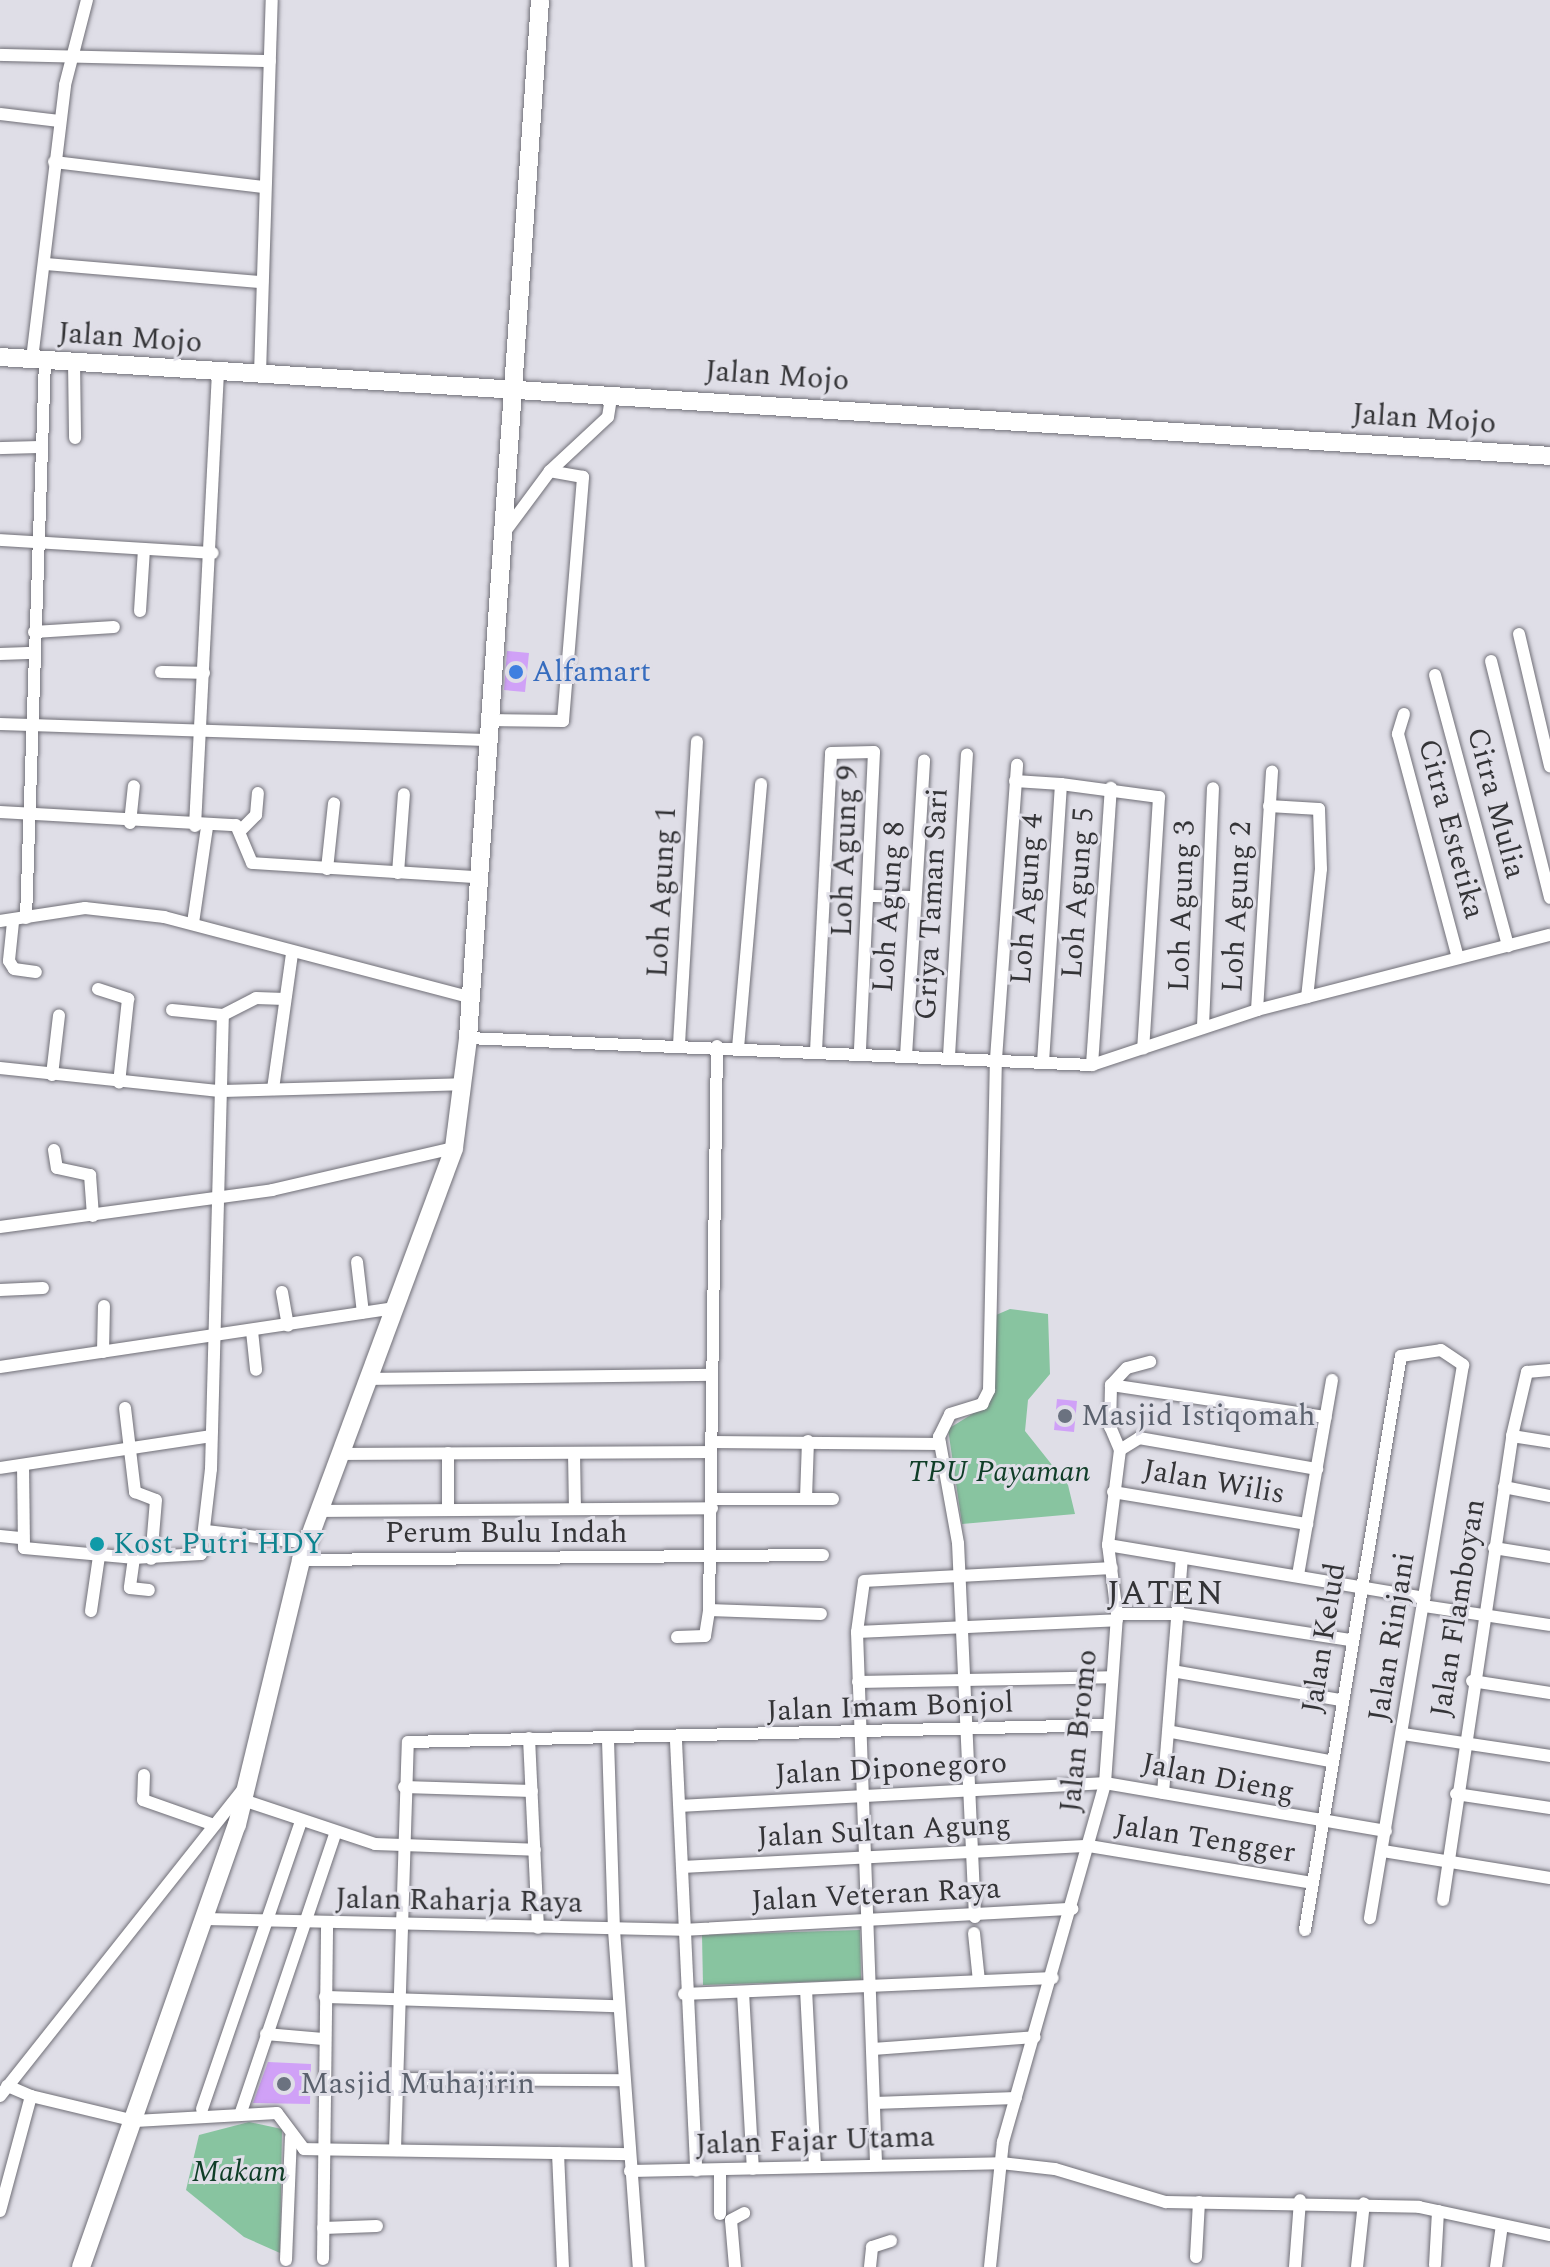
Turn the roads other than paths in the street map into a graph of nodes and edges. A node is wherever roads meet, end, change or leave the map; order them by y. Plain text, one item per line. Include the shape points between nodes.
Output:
1 (87, 0) edge
2 (272, 0) edge
3 (540, 0) edge
4 (0, 55) edge
5 (72, 61) junction
6 (270, 61) junction
7 (0, 114) edge
8 (60, 121) junction
9 (54, 162) junction
10 (264, 187) junction
11 (46, 264) junction
12 (262, 282) junction
13 (0, 357) edge
14 (38, 360) junction
15 (74, 362) junction
16 (218, 372) junction
17 (260, 373) junction
18 (512, 387) junction
19 (611, 400) junction
20 (75, 438) dead end
21 (42, 447) junction
22 (0, 448) edge
23 (1550, 456) edge
24 (550, 471) junction
25 (503, 535) junction
26 (0, 540) edge
27 (37, 542) junction
28 (144, 549) junction
29 (213, 553) junction
30 (140, 611) dead end
31 (114, 627) dead end
32 (34, 632) junction
33 (1519, 634) dead end
34 (35, 653) junction
35 (0, 654) edge
36 (1491, 661) dead end
37 (161, 672) dead end
38 (204, 673) junction
39 (1435, 675) dead end
40 (1404, 714) dead end
41 (488, 720) junction
42 (0, 724) edge
43 (31, 727) junction
44 (197, 732) junction
45 (486, 740) junction
46 (697, 742) dead end
47 (967, 755) dead end
48 (924, 761) dead end
49 (1017, 765) dead end
50 (1550, 766) edge
51 (1272, 771) dead end
52 (1015, 781) junction
53 (761, 784) dead end
54 (1061, 784) junction
55 (134, 786) dead end
56 (1111, 788) junction
57 (1213, 788) dead end
58 (258, 793) dead end
59 (404, 794) dead end
60 (334, 803) dead end
61 (1269, 806) junction
62 (0, 812) edge
63 (29, 813) junction
64 (130, 823) junction
65 (201, 827) junction
66 (242, 829) junction
67 (327, 869) junction
68 (398, 873) junction
69 (476, 877) junction
70 (871, 896) junction
71 (915, 897) junction
72 (1550, 898) edge
73 (13, 920) edge
74 (193, 923) junction
75 (1550, 935) edge
76 (1508, 946) junction
77 (292, 953) junction
78 (1458, 958) junction
79 (36, 972) dead end
80 (98, 989) dead end
81 (469, 997) junction
82 (1307, 997) junction
83 (285, 999) junction
84 (172, 1010) dead end
85 (1257, 1010) junction
86 (59, 1015) dead end
87 (223, 1015) junction
88 (1203, 1026) junction
89 (468, 1038) junction
90 (679, 1044) junction
91 (717, 1046) junction
92 (738, 1048) junction
93 (1143, 1048) junction
94 (816, 1051) junction
95 (860, 1053) junction
96 (906, 1056) junction
97 (949, 1056) junction
98 (996, 1059) junction
99 (1043, 1061) junction
100 (1092, 1065) junction
101 (0, 1068) edge
102 (52, 1075) junction
103 (119, 1083) junction
104 (464, 1084) junction
105 (273, 1089) junction
106 (220, 1091) junction
107 (454, 1148) junction
108 (54, 1150) dead end
109 (215, 1197) junction
110 (93, 1216) junction
111 (0, 1227) edge
112 (357, 1262) dead end
113 (43, 1288) dead end
114 (0, 1290) edge
115 (282, 1292) dead end
116 (104, 1306) dead end
117 (397, 1308) junction
118 (363, 1313) junction
119 (288, 1325) junction
120 (252, 1331) junction
121 (213, 1337) junction
122 (103, 1352) junction
123 (1150, 1362) dead end
124 (1463, 1365) joint
125 (0, 1367) edge
126 (256, 1370) dead end
127 (1550, 1370) edge
128 (711, 1375) junction
129 (370, 1379) junction
130 (1332, 1380) dead end
131 (1111, 1385) junction
132 (125, 1408) dead end
133 (1326, 1417) junction
134 (211, 1436) junction
135 (1512, 1436) junction
136 (808, 1441) junction
137 (1550, 1442) edge
138 (940, 1444) junction
139 (711, 1447) junction
140 (130, 1449) junction
141 (1120, 1450) junction
142 (448, 1453) junction
143 (574, 1453) junction
144 (341, 1454) junction
145 (23, 1465) junction
146 (0, 1468) edge
147 (1317, 1469) junction
148 (1504, 1487) junction
149 (1113, 1492) junction
150 (1550, 1496) edge
151 (806, 1499) junction
152 (833, 1499) dead end
153 (712, 1504) junction
154 (448, 1508) junction
155 (575, 1508) junction
156 (319, 1511) junction
157 (1307, 1524) junction
158 (206, 1531) junction
159 (0, 1536) edge
160 (20, 1538) junction
161 (1108, 1545) junction
162 (1494, 1548) junction
163 (304, 1552) junction
164 (823, 1555) dead end
165 (99, 1556) junction
166 (710, 1557) junction
167 (1550, 1557) edge
168 (134, 1558) junction
169 (1182, 1558) junction
170 (151, 1559) junction
171 (1112, 1568) junction
172 (960, 1573) junction
173 (1298, 1575) junction
174 (1358, 1585) junction
175 (149, 1590) dead end
176 (1425, 1602) junction
177 (709, 1610) junction
178 (91, 1611) dead end
179 (821, 1614) dead end
180 (1182, 1614) junction
181 (1483, 1615) junction
182 (1117, 1617) junction
183 (962, 1625) junction
184 (1550, 1625) edge
185 (857, 1632) junction
186 (677, 1637) dead end
187 (1350, 1640) junction
188 (1178, 1672) junction
189 (1111, 1677) junction
190 (965, 1678) junction
191 (1472, 1681) junction
192 (858, 1682) junction
193 (1550, 1693) edge
194 (1340, 1700) junction
195 (1107, 1725) junction
196 (967, 1729) junction
197 (1172, 1732) junction
198 (1403, 1734) junction
199 (859, 1735) junction
200 (529, 1738) junction
201 (608, 1740) junction
202 (676, 1741) junction
203 (1463, 1741) junction
204 (1550, 1756) edge
205 (1330, 1761) junction
206 (144, 1775) dead end
207 (1105, 1783) junction
208 (404, 1787) junction
209 (971, 1790) junction
210 (532, 1791) junction
211 (245, 1793) junction
212 (1163, 1793) junction
213 (1456, 1794) junction
214 (860, 1798) junction
215 (680, 1806) junction
216 (1550, 1808) edge
217 (301, 1822) junction
218 (211, 1824) junction
219 (1322, 1824) junction
220 (1386, 1831) junction
221 (335, 1834) junction
222 (1089, 1846) junction
223 (402, 1847) junction
224 (535, 1850) junction
225 (1383, 1851) junction
226 (975, 1852) junction
227 (863, 1861) junction
228 (1448, 1862) junction
229 (682, 1867) junction
230 (1550, 1878) edge
231 (1312, 1883) junction
232 (1443, 1900) dead end
233 (1072, 1909) junction
234 (975, 1917) junction
235 (1370, 1918) dead end
236 (205, 1919) junction
237 (267, 1921) junction
238 (303, 1924) junction
239 (866, 1924) junction
240 (327, 1925) junction
241 (400, 1926) junction
242 (538, 1928) junction
243 (614, 1930) junction
244 (682, 1930) junction
245 (1305, 1930) dead end
246 (974, 1933) dead end
247 (1053, 1978) junction
248 (979, 1981) junction
249 (869, 1986) junction
250 (806, 1989) junction
251 (743, 1992) junction
252 (684, 1994) junction
253 (325, 1997) junction
254 (399, 2004) junction
255 (619, 2006) junction
256 (266, 2034) junction
257 (1035, 2037) junction
258 (323, 2039) junction
259 (873, 2049) junction
260 (398, 2079) junction
261 (624, 2080) junction
262 (4, 2091) edge
263 (31, 2096) junction
264 (1016, 2098) junction
265 (874, 2103) junction
266 (202, 2109) dead end
267 (240, 2115) junction
268 (135, 2121) junction
269 (291, 2137) junction
270 (320, 2149) junction
271 (395, 2150) junction
272 (558, 2153) junction
273 (628, 2154) junction
274 (876, 2163) junction
275 (1001, 2163) junction
276 (815, 2166) junction
277 (753, 2169) junction
278 (720, 2170) junction
279 (630, 2171) junction
280 (696, 2171) junction
281 (1300, 2200) junction
282 (1199, 2202) junction
283 (1364, 2203) junction
284 (0, 2211) edge
285 (1438, 2211) junction
286 (744, 2213) dead end
287 (720, 2214) dead end
288 (1502, 2225) junction
289 (377, 2226) dead end
290 (323, 2228) junction
291 (1550, 2235) edge
292 (891, 2241) dead end
293 (1196, 2257) dead end
294 (323, 2259) dead end
295 (286, 2260) dead end
296 (1435, 2265) dead end
297 (81, 2267) edge
298 (563, 2267) edge
299 (639, 2267) edge
300 (735, 2267) edge
301 (870, 2267) edge
302 (990, 2267) edge
303 (1295, 2267) edge
304 (1357, 2267) edge
305 (1496, 2267) edge

1 - 5 street
2 - 6 street
3 - 18 main road
4 - 5 street
5 - 6 street
5 - 8 street
6 - 10 street
7 - 8 street
8 - 9 street
9 - 10 street
9 - 11 street
10 - 12 street
11 - 12 street
11 - 14 street
12 - 17 street
13 - 14 main road, Jalan Mojo
14 - 15 main road, Jalan Mojo
14 - 21 street
15 - 16 main road, Jalan Mojo
15 - 20 street
16 - 17 main road, Jalan Mojo
16 - 29 street
17 - 18 main road, Jalan Mojo
18 - 19 main road, Jalan Mojo
18 - 25 main road
19 - 23 main road, Jalan Mojo
19 - 24 street
21 - 22 street
21 - 27 street
24 - 25 street
24 - 41 street via 583,481 563,721
25 - 41 main road
26 - 27 street
27 - 28 street
27 - 32 street
28 - 29 street
28 - 30 street
29 - 38 street
31 - 32 street
32 - 34 street
33 - 50 street
34 - 35 street
34 - 43 street
36 - 72 street
37 - 38 street
38 - 44 street
39 - 76 street, Citra Mulia
40 - 78 street, Citra Estetika via 1398,734
41 - 45 main road
42 - 43 street
43 - 44 street
43 - 63 street
44 - 45 street
44 - 65 street
45 - 69 main road
46 - 90 street, Loh Agung 1
47 - 97 street, Griya Taman Sari
48 - 71 street, Loh Agung 8
49 - 52 street, Loh Agung 4
51 - 61 street, Loh Agung 2
52 - 54 street, Loh Agung 4
52 - 98 street, Loh Agung 4
53 - 92 street
54 - 56 street
54 - 99 street, Loh Agung 4
55 - 64 street
56 - 93 street, Loh Agung 5 via 1159,797
56 - 100 street, Loh Agung 5
57 - 88 street, Loh Agung 3
58 - 66 street via 256,815
59 - 68 street
60 - 67 street
61 - 82 street, Loh Agung 2 via 1319,809 1321,869
61 - 85 street, Loh Agung 2
62 - 63 street
63 - 64 street
63 - 73 street
64 - 65 street
65 - 66 street
65 - 74 street
66 - 67 street via 250,862
67 - 68 street
68 - 69 street
69 - 81 main road
70 - 71 street
70 - 94 street, Loh Agung 9 via 878,755 834,751
70 - 95 street, Loh Agung 9
71 - 96 street, Loh Agung 8
73 - 74 street via 85,908
73 - 79 street via 9,961 14,969
74 - 77 street
75 - 76 street
76 - 78 street
77 - 81 street
77 - 83 street
78 - 82 street
80 - 103 street via 128,999
81 - 89 main road
82 - 85 street
83 - 87 street via 256,998
83 - 105 street
84 - 87 street
85 - 88 street
86 - 102 street
87 - 106 street
88 - 93 street
89 - 90 street
89 - 104 main road
90 - 91 street
91 - 92 street
91 - 128 street
92 - 94 street
93 - 100 street
94 - 95 street
95 - 96 street
96 - 97 street
97 - 98 street
98 - 99 street
98 - 138 street, Loh Agung 4 via 989,1390 982,1404 941,1423
99 - 100 street
101 - 102 street
102 - 103 street
103 - 106 street
104 - 105 street
104 - 107 main road
105 - 106 street
106 - 109 street
107 - 109 street via 332,1179
107 - 117 main road
108 - 110 street via 57,1168 90,1175
109 - 110 street
109 - 121 street
110 - 111 street
112 - 118 street
113 - 114 street
115 - 119 street
116 - 122 street
117 - 118 street
117 - 129 main road
118 - 119 street
119 - 120 street
120 - 121 street
120 - 126 street
121 - 122 street
121 - 134 street
122 - 125 street
123 - 131 street via 1127,1368
124 - 174 street, Jalan Kelud via 1441,1350 1401,1356
124 - 176 street, Jalan Rinjani
127 - 135 street, Jalan Flamboyan via 1536,1369 1524,1378
128 - 129 street
128 - 139 street
129 - 144 main road
130 - 133 street
131 - 133 street
131 - 141 street via 1110,1427
132 - 140 street
133 - 147 street
134 - 140 street
134 - 158 street
135 - 137 street
135 - 148 street, Jalan Flamboyan
136 - 138 street
136 - 139 street
136 - 151 street
138 - 172 street
139 - 143 street
139 - 153 street
140 - 145 street
140 - 170 street via 136,1495 156,1500
141 - 147 street via 1139,1438
141 - 149 street, Jalan Bromo
142 - 143 street
142 - 144 street
142 - 154 street
143 - 155 street
144 - 156 main road
145 - 146 street
145 - 160 street
147 - 157 street
148 - 150 street
148 - 162 street, Jalan Flamboyan
149 - 157 street, Jalan Wilis
149 - 161 street, Jalan Bromo
151 - 152 street
151 - 153 street
153 - 155 street
153 - 166 street
154 - 155 street
154 - 156 street
156 - 163 main road
157 - 173 street
158 - 163 street, Perum Bulu Indah
158 - 170 street via 197,1558
159 - 160 street
160 - 165 street via 31,1550
161 - 169 street
161 - 171 street, Jalan Bromo
162 - 167 street
162 - 181 street, Jalan Flamboyan
163 - 166 street, Perum Bulu Indah
163 - 211 main road
164 - 166 street, Perum Bulu Indah
165 - 168 street
165 - 178 street
166 - 177 street
168 - 170 street
168 - 175 street via 130,1588
169 - 173 street
169 - 180 street
171 - 172 street
171 - 182 street, Jalan Bromo
172 - 183 street
172 - 185 street via 866,1578
173 - 174 street
174 - 176 street
174 - 187 street, Jalan Kelud
176 - 181 street
176 - 198 street, Jalan Rinjani
177 - 179 street
177 - 186 street via 705,1636
180 - 182 street
180 - 187 street
180 - 188 street
181 - 184 street
181 - 191 street, Jalan Flamboyan
182 - 183 street
182 - 189 street, Jalan Bromo
183 - 185 street
183 - 190 street
185 - 192 street
187 - 194 street, Jalan Kelud
188 - 194 street
188 - 197 street
189 - 190 street
189 - 195 street, Jalan Bromo
190 - 192 street
190 - 196 street
191 - 193 street
191 - 203 street, Jalan Flamboyan
192 - 199 street
194 - 205 street, Jalan Kelud
195 - 196 street, Jalan Imam Bonjol
195 - 207 street, Jalan Bromo
196 - 199 street, Jalan Imam Bonjol
196 - 209 street
197 - 205 street
197 - 212 street
198 - 203 street
198 - 220 street, Jalan Rinjani
199 - 202 street, Jalan Imam Bonjol
199 - 214 street
200 - 201 street, Jalan Imam Bonjol
200 - 208 street, Jalan Imam Bonjol via 416,1737 406,1749
200 - 210 street
201 - 202 street, Jalan Imam Bonjol
201 - 243 street
202 - 215 street
203 - 204 street
203 - 213 street, Jalan Flamboyan
205 - 219 street, Jalan Kelud
206 - 218 street via 143,1800
207 - 209 street, Jalan Diponegoro
207 - 212 street, Jalan Dieng
207 - 222 street, Jalan Bromo
208 - 210 street
208 - 223 street
209 - 214 street, Jalan Diponegoro
209 - 226 street
210 - 224 street
211 - 217 street
211 - 218 street
211 - 236 main road
212 - 219 street, Jalan Dieng
213 - 216 street
213 - 228 street, Jalan Flamboyan
214 - 215 street, Jalan Diponegoro
214 - 227 street
215 - 229 street
217 - 221 street
217 - 237 street
218 - 262 street
219 - 220 street, Jalan Dieng
219 - 231 street, Jalan Kelud
220 - 225 street, Jalan Rinjani
221 - 223 street
221 - 238 street
222 - 226 street, Jalan Sultan Agung
222 - 231 street, Jalan Tengger
222 - 233 street, Jalan Bromo
223 - 224 street
223 - 241 street
224 - 242 street
225 - 228 street
225 - 235 street, Jalan Rinjani
226 - 227 street, Jalan Sultan Agung
226 - 234 street
227 - 229 street, Jalan Sultan Agung
227 - 239 street
228 - 230 street
228 - 232 street, Jalan Flamboyan
229 - 244 street
231 - 245 street, Jalan Kelud
233 - 234 street, Jalan Veteran Raya
233 - 247 street, Jalan Bromo
234 - 239 street, Jalan Veteran Raya
236 - 237 street, Jalan Raharja Raya
236 - 268 main road
237 - 238 street, Jalan Raharja Raya
237 - 266 street
238 - 240 street, Jalan Raharja Raya
238 - 256 street
239 - 244 street, Jalan Veteran Raya
239 - 249 street
240 - 241 street, Jalan Raharja Raya
240 - 253 street
241 - 242 street, Jalan Raharja Raya
241 - 254 street
242 - 243 street, Jalan Raharja Raya
243 - 244 street, Jalan Veteran Raya
243 - 255 street
244 - 252 street
246 - 248 street
247 - 248 street
247 - 257 street, Jalan Bromo
248 - 249 street
249 - 250 street
249 - 259 street
250 - 251 street
250 - 276 street
251 - 252 street
251 - 277 street
252 - 280 street
253 - 254 street
253 - 258 street
254 - 255 street
254 - 260 street
255 - 261 street
256 - 258 street
256 - 267 street
257 - 259 street
257 - 264 street, Jalan Bromo
258 - 270 street
259 - 265 street
260 - 261 street
260 - 271 street
261 - 273 street
262 - 263 street
263 - 268 street
263 - 284 street
264 - 265 street
264 - 275 street, Jalan Bromo
265 - 274 street
267 - 268 street
267 - 269 street via 283,2115
268 - 297 main road
269 - 270 street via 300,2147
269 - 295 street
270 - 271 street
270 - 290 street
271 - 272 street
272 - 273 street
272 - 298 street
273 - 279 street
274 - 275 street, Jalan Fajar Utama
274 - 276 street, Jalan Fajar Utama
275 - 282 street, Jalan Fajar Utama via 1055,2169 1144,2198
275 - 302 street, Jalan Bromo
276 - 277 street, Jalan Fajar Utama
277 - 278 street, Jalan Fajar Utama
278 - 280 street, Jalan Fajar Utama
278 - 287 street
279 - 280 street, Jalan Fajar Utama
279 - 299 street
281 - 282 street, Jalan Fajar Utama
281 - 283 street, Jalan Fajar Utama
281 - 303 street
282 - 293 street
283 - 285 street, Jalan Fajar Utama
283 - 304 street
285 - 288 street, Jalan Fajar Utama
285 - 296 street
286 - 300 street via 731,2220
288 - 291 street, Jalan Fajar Utama
288 - 305 street
289 - 290 street
290 - 294 street
292 - 301 street via 872,2247

